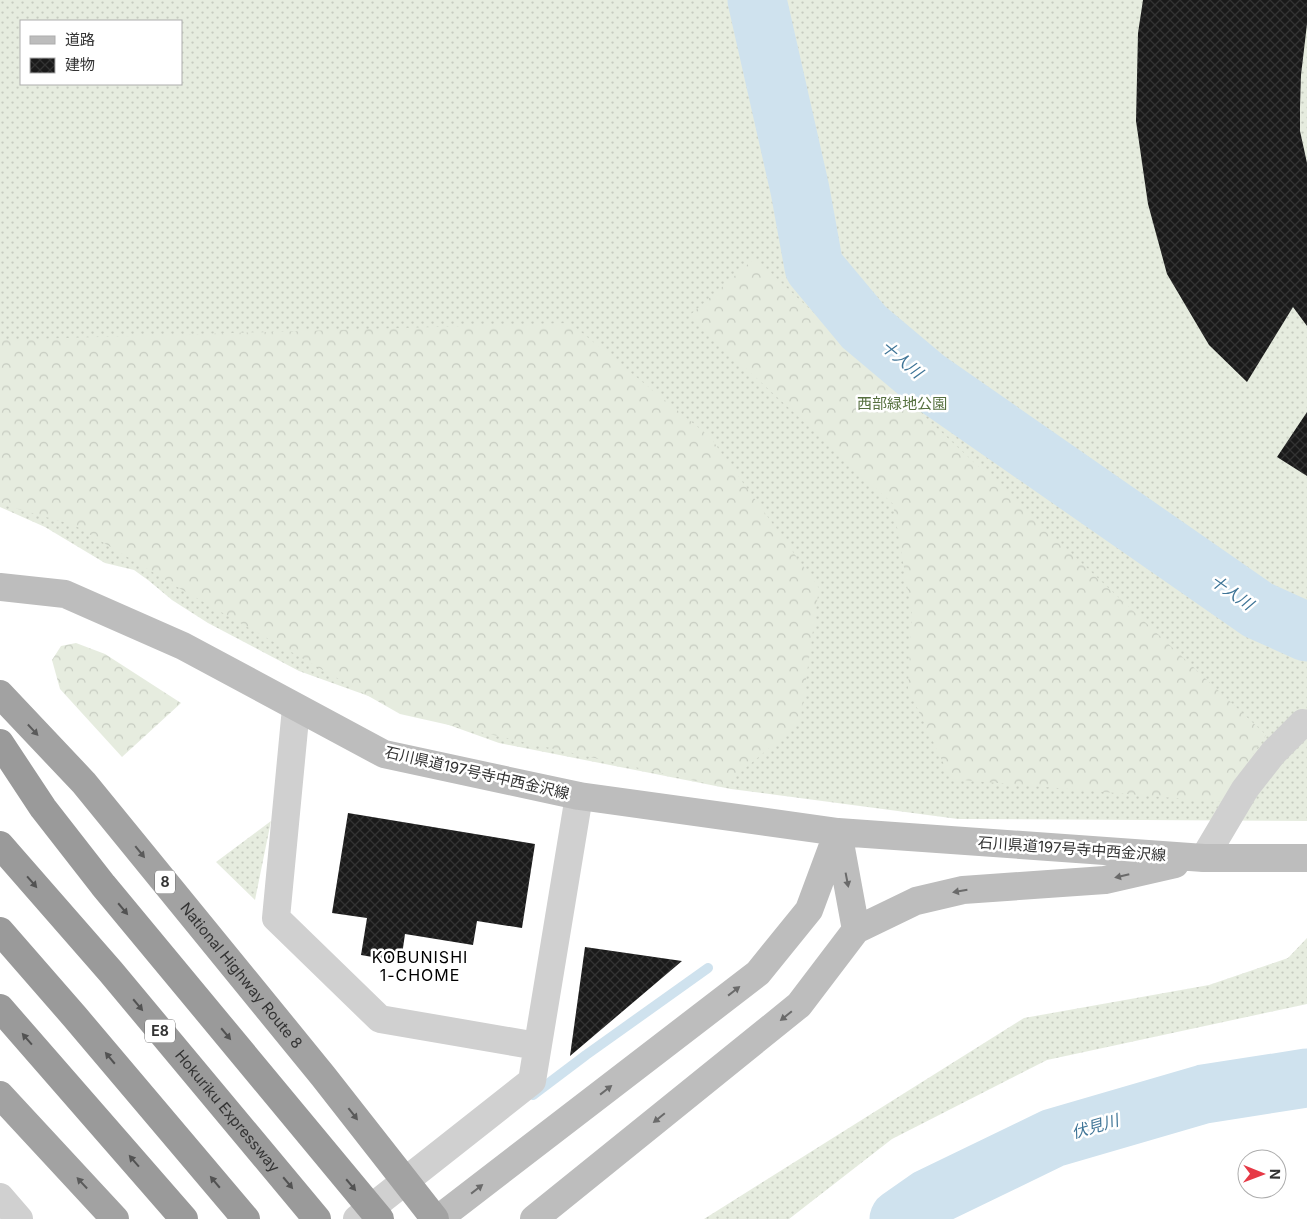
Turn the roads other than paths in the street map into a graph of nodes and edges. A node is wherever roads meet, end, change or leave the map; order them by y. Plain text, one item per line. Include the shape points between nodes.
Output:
1 (0, 587) edge
2 (0, 694) edge
3 (296, 708) junction
4 (1307, 724) edge
5 (0, 744) edge
6 (0, 761) edge
7 (579, 796) junction
8 (43, 808) junction
9 (838, 832) junction
10 (0, 845) edge
11 (1204, 858) junction
12 (1307, 858) edge
13 (856, 930) junction
14 (0, 931) edge
15 (0, 1008) edge
16 (537, 1046) junction
17 (0, 1095) edge
18 (0, 1197) edge
19 (19, 1219) edge
20 (115, 1219) edge
21 (184, 1219) edge
22 (246, 1219) edge
23 (318, 1219) edge
24 (357, 1219) edge
25 (380, 1219) edge
26 (437, 1219) edge
27 (534, 1219) edge

1 - 3 main road, 石川県道197号寺中西金沢線 via 65,594 183,646
2 -> 26 highway, National Highway Route 8 / 8 via 84,783
3 - 7 main road, 石川県道197号寺中西金沢線 via 384,754
3 - 16 street via 276,918 380,1019
4 - 11 street via 1303,723 1273,753 1245,789
5 - 8 highway
6 - 8 highway
7 - 9 main road, 石川県道197号寺中西金沢線
7 - 16 street
8 -> 25 highway
9 - 11 main road, 石川県道197号寺中西金沢線
9 -> 13 main road
26 -> 9 main road via 758,973 809,910
10 -> 23 highway, Hokuriku Expressway / E8
11 - 12 main road, 石川県道197号寺中西金沢線
11 -> 13 main road via 1105,880 962,890 916,901
13 -> 27 main road via 799,1005
22 -> 14 highway
21 -> 15 highway
16 - 24 street via 532,1081
20 -> 17 highway
18 - 19 street

